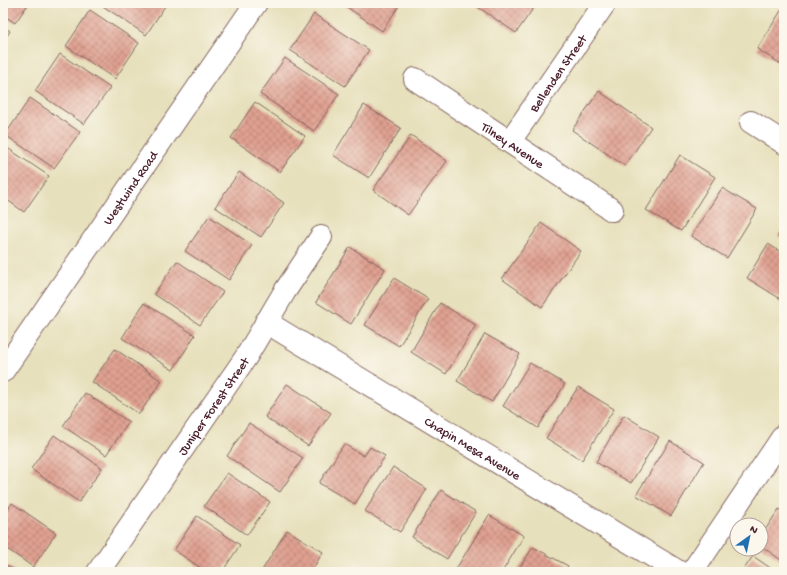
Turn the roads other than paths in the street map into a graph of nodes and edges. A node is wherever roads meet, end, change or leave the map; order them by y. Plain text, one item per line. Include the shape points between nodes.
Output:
1 (256, 3) edge
2 (605, 3) edge
3 (415, 79) dead end
4 (751, 122) dead end
5 (510, 141) junction
6 (784, 143) edge
7 (612, 210) dead end
8 (321, 237) dead end
9 (266, 322) junction
10 (3, 371) edge
11 (784, 435) edge
12 (98, 572) edge
13 (679, 572) edge
14 (692, 572) edge

1 - 10 street, Westwind Road
2 - 5 street, Bellenden Street
3 - 5 street, Tilney Avenue
4 - 6 street
5 - 7 street, Tilney Avenue
8 - 9 street, Juniper Forest Street
9 - 12 street, Juniper Forest Street via 246,357
9 - 13 street, Chapin Mesa Avenue
11 - 14 street

